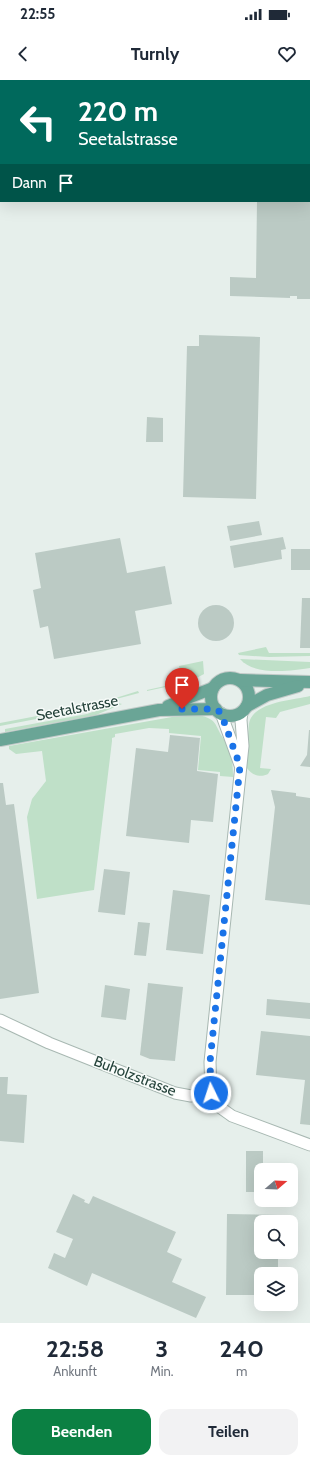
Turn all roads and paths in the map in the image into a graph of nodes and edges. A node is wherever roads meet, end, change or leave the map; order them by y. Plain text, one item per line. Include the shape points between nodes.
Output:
1 (240, 680) junction
2 (310, 682) edge
3 (213, 688) junction
4 (245, 709) junction
5 (159, 710) junction
6 (218, 711) junction
7 (0, 740) edge
8 (240, 766) junction
9 (0, 1020) edge
10 (211, 1093) junction
11 (310, 1145) edge

1 - 2 main road
1 - 3 main road via 226,678
1 - 4 main road via 247,687 250,696
2 - 4 main road via 267,695
3 - 5 main road, Seetalstrasse
3 - 6 main road via 211,697
4 - 6 main road via 232,716
4 - 8 street via 242,720 243,746
5 - 6 main road, Seetalstrasse
5 - 7 main road, Seetalstrasse
6 - 8 street
8 - 10 street via 210,1062
9 - 10 street, Buholzstrasse via 175,1093 191,1096
10 - 11 street via 218,1106 232,1116

